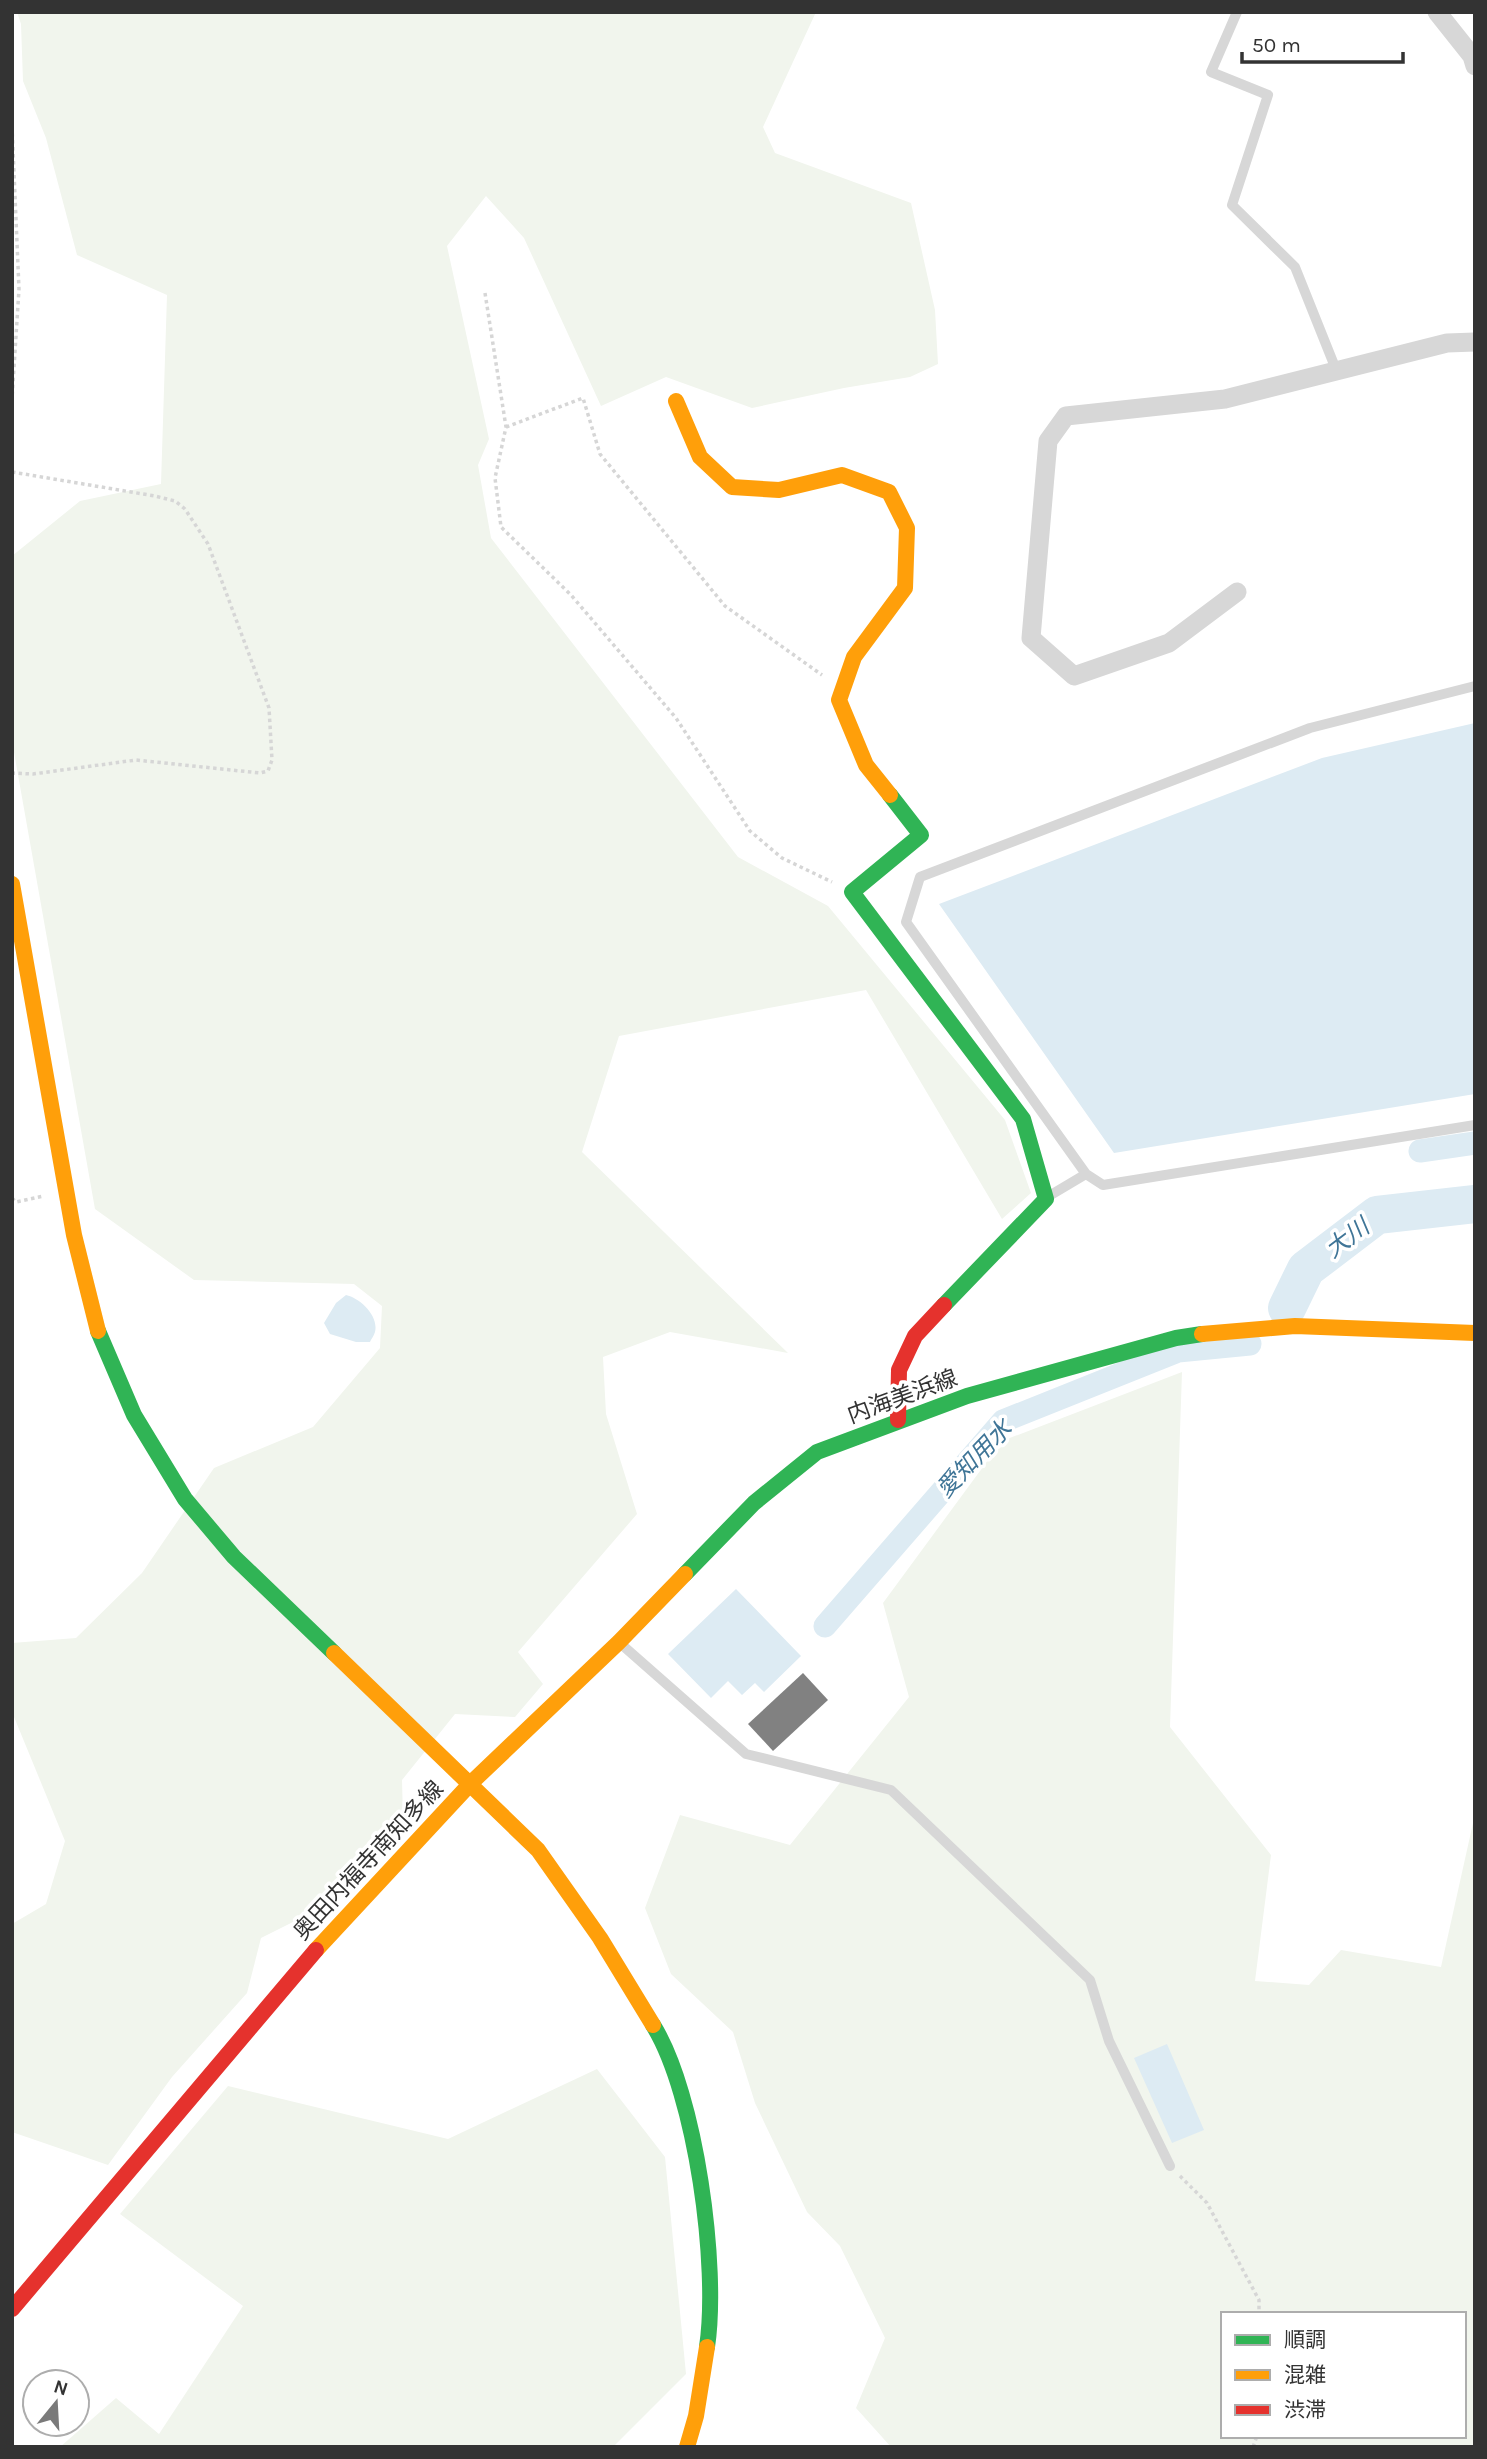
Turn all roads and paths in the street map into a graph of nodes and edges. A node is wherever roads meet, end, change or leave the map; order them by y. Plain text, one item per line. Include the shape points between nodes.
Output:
1 (1237, 12) edge
2 (1437, 12) edge
3 (1475, 66) edge
4 (12, 126) edge
5 (485, 293) dead end
6 (1475, 342) edge
7 (1337, 373) junction
8 (12, 399) edge
9 (676, 401) dead end
10 (506, 427) junction
11 (12, 472) edge
12 (1237, 592) dead end
13 (1475, 686) edge
14 (839, 700) junction
15 (12, 773) edge
16 (12, 884) edge
17 (852, 892) junction
18 (1475, 1125) edge
19 (1086, 1174) junction
20 (66, 1192) junction
21 (12, 1198) edge
22 (1046, 1199) junction
23 (1475, 1333) edge
24 (898, 1420) junction
25 (618, 1642) junction
26 (471, 1783) junction
27 (1170, 2166) joint
28 (12, 2309) edge
29 (1259, 2312) edge
30 (687, 2447) edge

1 - 7 lane via 1211,72 1268,95 1232,205 1295,267
2 - 3 street
4 - 8 path via 19,289
5 - 10 path
6 - 7 street via 1447,344
7 - 12 street via 1225,399 1066,416 1048,441 1031,638 1074,676 1169,643
9 - 14 main road via 701,457 732,487 779,490 842,475 889,492 906,528 905,588 853,657
10 - 14 path via 583,398 600,454 725,606 823,675
10 - 17 path via 495,478 501,527 571,595 676,718 750,831 782,858
11 - 15 path via 155,496 185,509 208,544 269,708 272,760 268,771 260,773 136,760
13 - 19 lane via 1310,728 920,877 906,922
14 - 17 main road via 866,765 921,835
16 - 20 main road
17 - 22 main road via 1023,1119
18 - 19 lane via 1103,1185
19 - 22 lane
20 - 21 path via 16,1202
20 - 26 main road via 95,1323 134,1415 185,1499 234,1557
22 - 24 main road via 915,1336 899,1370
23 - 24 main road, 内海美浜線 via 1295,1326 1176,1338
24 - 25 main road, 内海美浜線 via 817,1452 754,1503
25 - 26 main road, 内海美浜線
25 - 27 lane via 746,1754 891,1790 1090,1980 1109,2041
26 - 28 main road, 奥田内福寺南知多線 via 295,1972
26 - 30 main road, 奥田内福寺南知多線 via 538,1850 600,1938 664,2042 688,2116 710,2268 708,2339
27 - 29 path via 1207,2203 1259,2300

